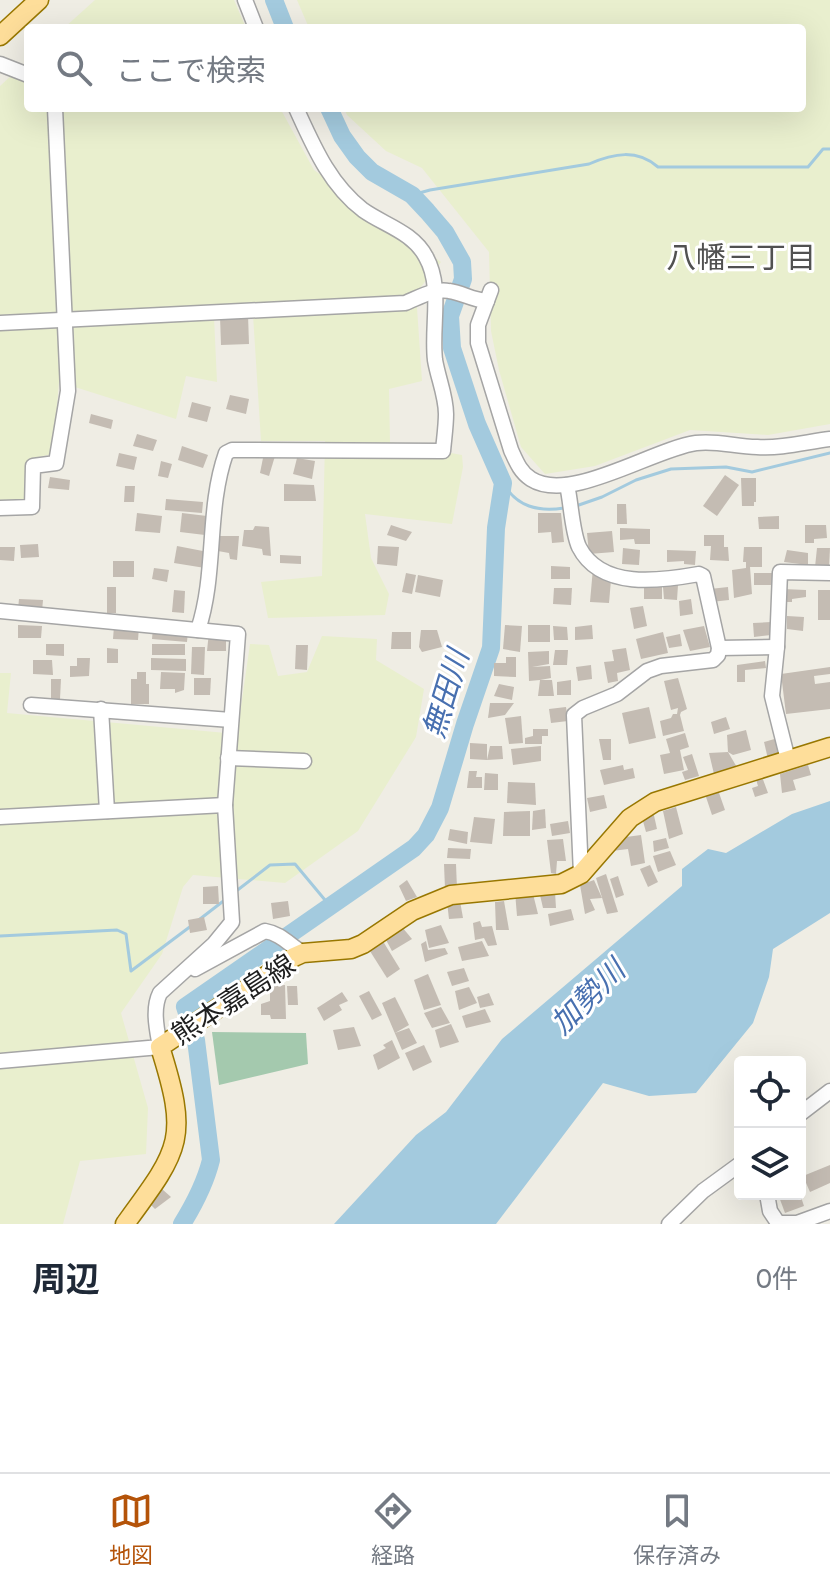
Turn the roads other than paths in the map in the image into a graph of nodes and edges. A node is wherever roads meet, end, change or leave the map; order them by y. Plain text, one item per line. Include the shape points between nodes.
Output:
1 (39, 0) edge
2 (245, 0) edge
3 (254, 24) edge
4 (0, 36) edge
5 (0, 64) edge
6 (24, 73) edge
7 (55, 112) edge
8 (298, 112) edge
9 (441, 291) junction
10 (64, 320) junction
11 (0, 323) edge
12 (830, 439) edge
13 (567, 485) junction
14 (0, 508) edge
15 (830, 573) edge
16 (0, 611) edge
17 (198, 630) junction
18 (777, 647) junction
19 (719, 648) junction
20 (31, 705) dead end
21 (101, 709) junction
22 (231, 720) junction
23 (830, 747) edge
24 (228, 758) junction
25 (788, 760) junction
26 (304, 761) dead end
27 (225, 805) junction
28 (107, 811) junction
29 (0, 817) edge
30 (581, 874) junction
31 (303, 953) junction
32 (171, 983) junction
33 (166, 1044) junction
34 (0, 1061) edge
35 (830, 1091) edge
36 (806, 1109) edge
37 (734, 1168) edge
38 (768, 1200) edge
39 (830, 1211) edge
40 (125, 1224) edge
41 (669, 1224) edge

1 - 4 main road
2 - 3 street
5 - 6 street
7 - 10 street
8 - 9 street via 326,170 362,209 413,239
9 - 10 street via 405,303
9 - 13 street via 486,297 478,343 511,450 533,481
9 - 17 street via 433,322 446,413 443,451 226,453 206,607
10 - 11 street
10 - 14 street via 68,391 56,463 33,466 32,507
12 - 13 street via 755,448 696,443
13 - 19 street via 578,546 593,565 629,580 703,576
15 - 18 street via 780,572
16 - 17 street
17 - 22 street via 238,634
18 - 19 street
18 - 25 street via 772,696
19 - 30 street via 713,660 647,671 617,694 574,715
20 - 21 street
21 - 22 street
21 - 28 street
22 - 24 street
23 - 25 main road
24 - 26 street
24 - 27 street
25 - 30 main road via 655,802 630,818
27 - 28 street
27 - 32 street via 232,922
28 - 29 street
30 - 31 main road, 熊本嘉島線 via 551,886 451,895 412,911 351,949
31 - 32 street via 281,935 265,931
31 - 33 main road, 熊本嘉島線
32 - 33 street via 156,1001
33 - 34 street
33 - 40 main road, 熊本嘉島線 via 176,1108 175,1145 168,1164
35 - 36 street
37 - 41 street
38 - 39 street via 778,1223 797,1223

